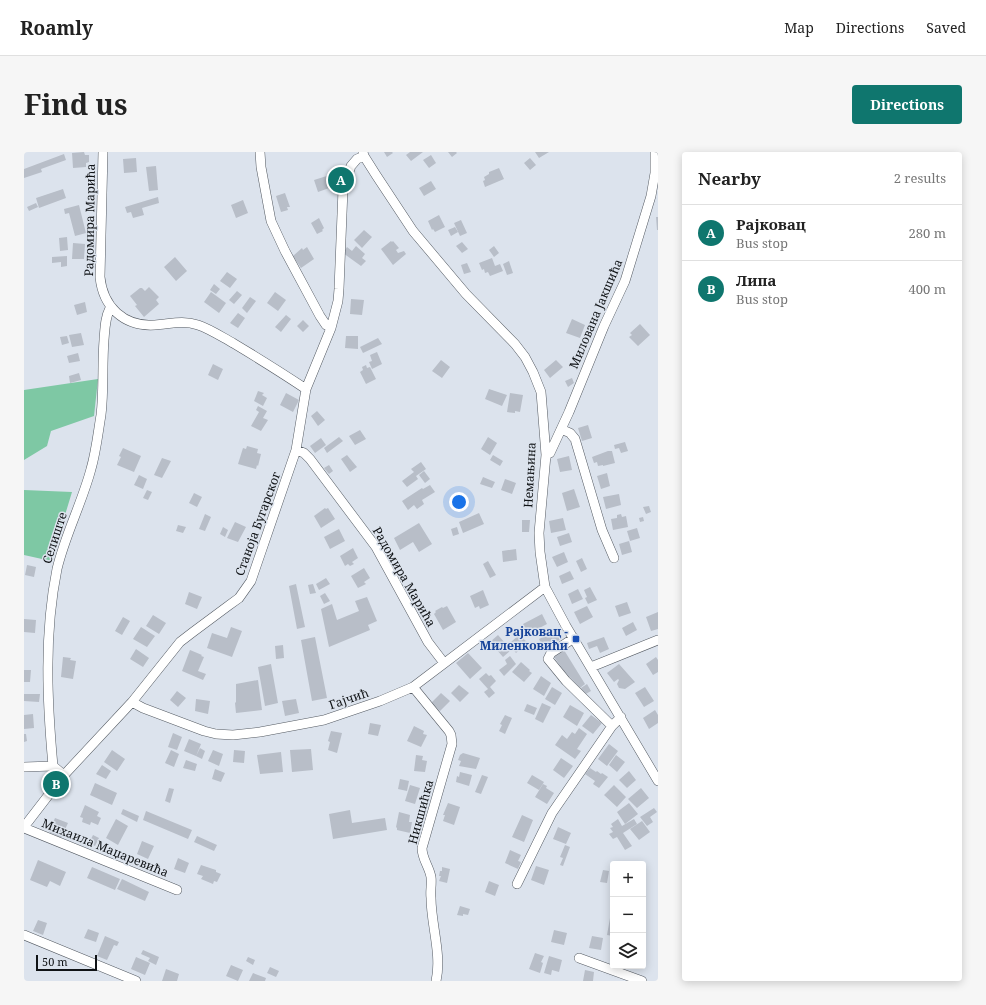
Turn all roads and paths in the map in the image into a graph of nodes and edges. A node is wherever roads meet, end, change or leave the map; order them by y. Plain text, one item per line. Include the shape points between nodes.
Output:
1 (103, 152) edge
2 (260, 152) edge
3 (655, 152) edge
4 (364, 154) edge
5 (110, 308) junction
6 (330, 328) junction
7 (306, 389) junction
8 (561, 429) junction
9 (296, 450) junction
10 (546, 455) junction
11 (614, 558) dead end
12 (545, 587) junction
13 (574, 638) junction
14 (658, 640) edge
15 (444, 663) junction
16 (592, 667) junction
17 (413, 687) junction
18 (132, 702) junction
19 (621, 717) junction
20 (612, 726) junction
21 (53, 766) junction
22 (24, 767) edge
23 (64, 775) junction
24 (658, 781) edge
25 (24, 827) edge
26 (517, 884) dead end
27 (177, 890) dead end
28 (24, 936) edge
29 (579, 958) dead end
30 (136, 981) edge
31 (436, 981) edge
32 (642, 981) edge

1 - 5 street, Радомира Марића via 100,277 102,292
2 - 6 street via 270,221 316,310
3 - 8 street, Милована Јакшића via 651,196 625,281
4 - 6 street, Станоја Бугарског via 351,166 343,189 338,301
4 - 10 street, Немањина via 413,231 466,294 525,357 541,392
5 - 7 street via 141,325 183,322 198,325 266,362
5 - 21 street, Селиште via 105,323 102,404 91,468 58,567 53,591 48,662
6 - 7 street, Станоја Бугарског
7 - 9 street, Станоја Бугарског
8 - 10 street, Милована Јакшића
8 - 11 street via 575,439 602,530
9 - 15 street, Радомира Марића via 310,459 376,547 428,642
9 - 18 street, Станоја Бугарског via 251,581 242,594 180,642
10 - 12 street, Немањина via 539,533
12 - 13 street, Немањина
12 - 15 street, Гајчић
13 - 16 street, Немањина
13 - 20 street via 551,652 548,659 566,681
14 - 16 street
15 - 17 street, Гајчић
16 - 19 street, Немањина
17 - 18 street, Гајчић via 324,720 233,735 204,731
17 - 31 street, Никшићка via 450,731 452,739 422,848 431,882 437,958
18 - 23 street, Станоја Бугарског
19 - 20 street
19 - 24 street, Немањина
20 - 26 street via 552,813
21 - 22 street
21 - 23 street
23 - 25 street, Станоја Бугарског
25 - 27 street, Михаила Маџаревића
28 - 30 street
29 - 32 street

